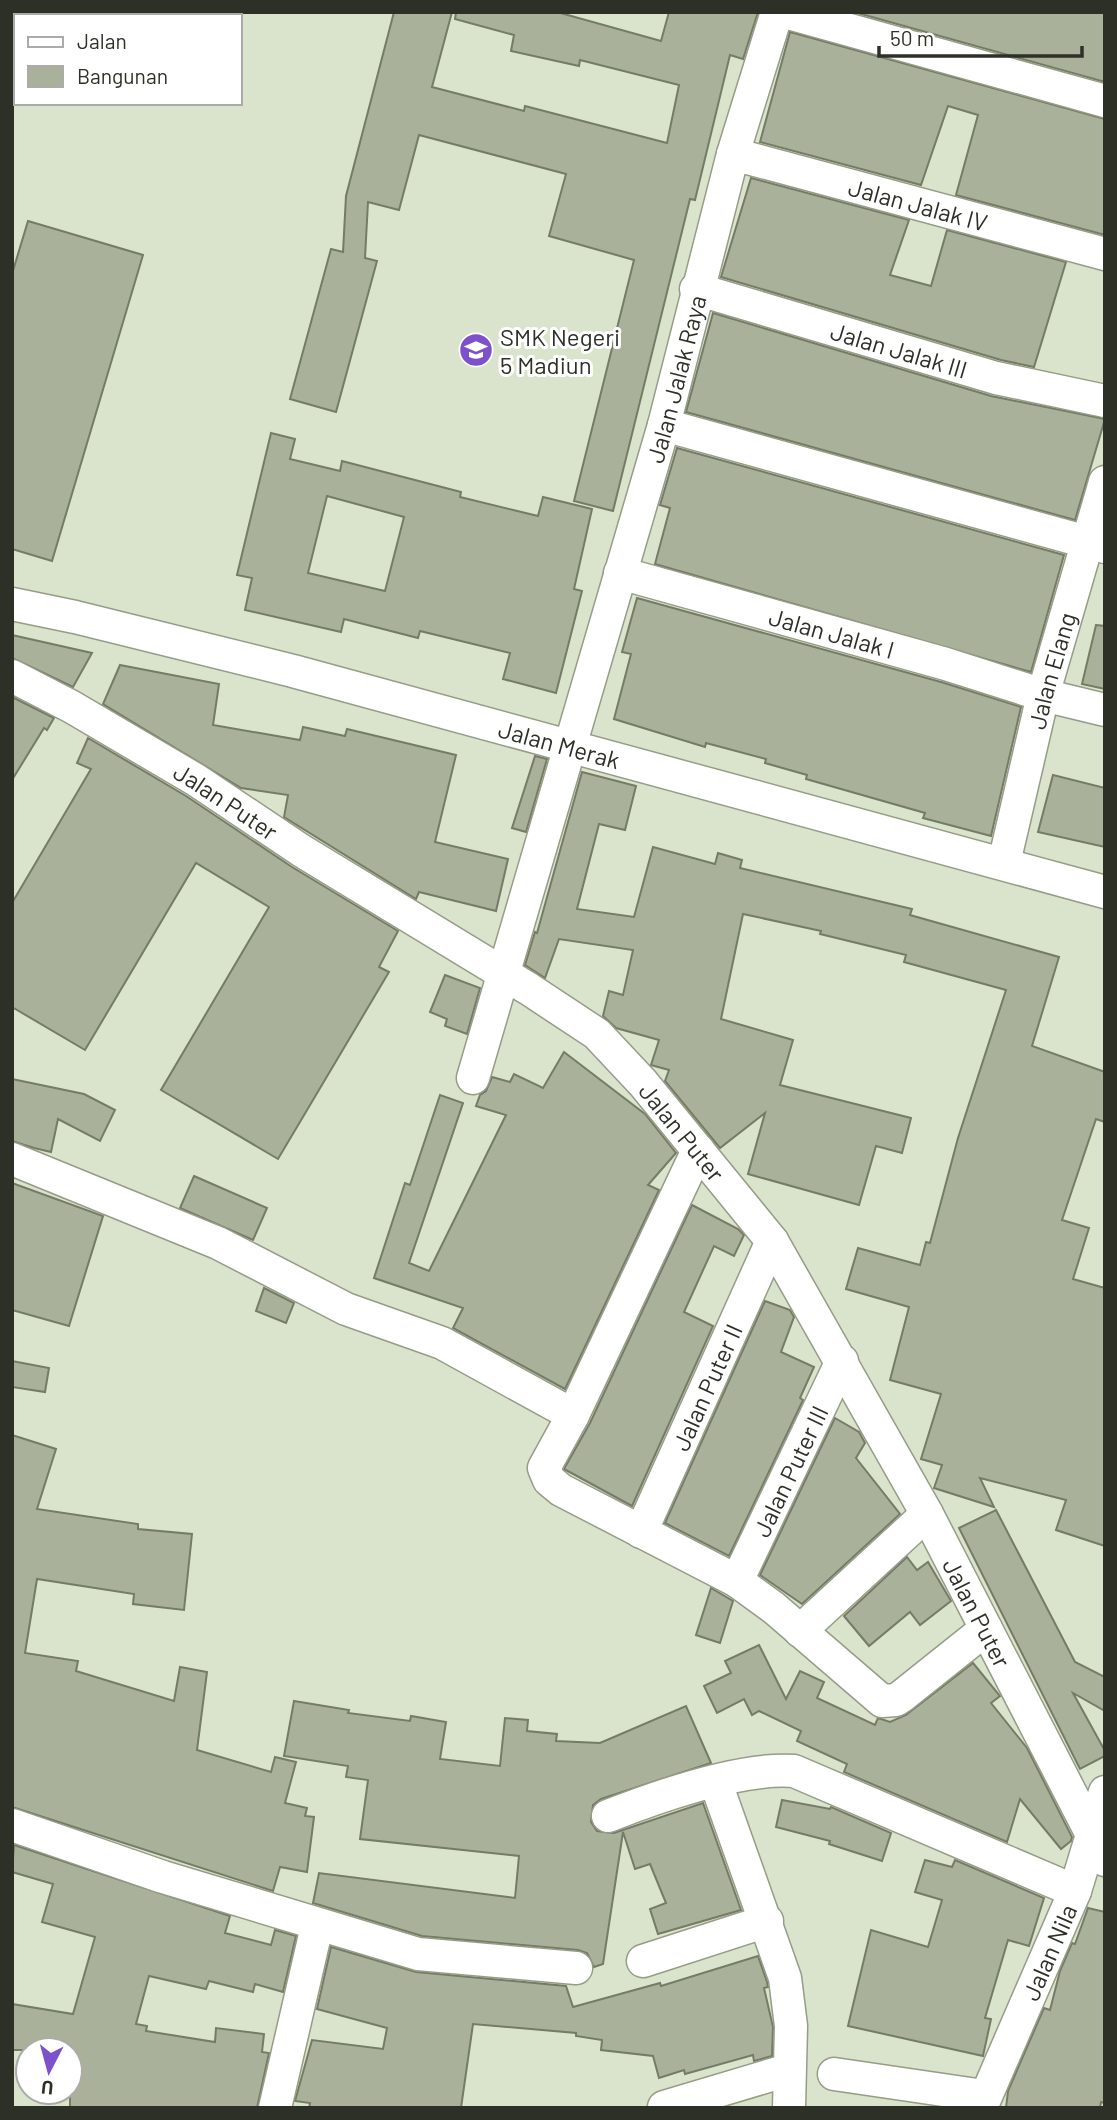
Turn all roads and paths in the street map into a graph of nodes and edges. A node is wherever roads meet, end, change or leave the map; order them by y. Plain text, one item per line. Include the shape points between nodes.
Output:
1 (777, 12) edge
2 (785, 12) edge
3 (1105, 101) edge
4 (733, 154) junction
5 (1105, 254) edge
6 (696, 289) junction
7 (1105, 401) edge
8 (664, 425) junction
9 (1105, 482) edge
10 (1096, 545) edge
11 (620, 573) junction
12 (12, 604) edge
13 (12, 676) edge
14 (1043, 695) junction
15 (1105, 710) edge
16 (569, 745) junction
17 (1003, 863) junction
18 (1105, 892) edge
19 (505, 977) junction
20 (473, 1078) dead end
21 (698, 1150) junction
22 (12, 1159) edge
23 (772, 1241) junction
24 (842, 1361) junction
25 (573, 1415) junction
26 (927, 1514) junction
27 (641, 1532) junction
28 (737, 1581) junction
29 (986, 1629) junction
30 (800, 1631) junction
31 (716, 1783) junction
32 (1105, 1792) edge
33 (608, 1816) dead end
34 (12, 1825) edge
35 (1098, 1847) edge
36 (1074, 1891) junction
37 (767, 1921) junction
38 (317, 1926) junction
39 (643, 1961) dead end
40 (576, 1968) dead end
41 (788, 2070) junction
42 (834, 2074) dead end
43 (983, 2102) edge
44 (664, 2107) edge
45 (275, 2108) edge
46 (789, 2108) edge

1 - 4 street, Jalan Jalak Raya
2 - 3 street
4 - 5 street, Jalan Jalak IV
4 - 6 street, Jalan Jalak Raya
6 - 7 street, Jalan Jalak III via 996,378
6 - 8 street, Jalan Jalak Raya
8 - 10 street
8 - 11 street, Jalan Jalak Raya
9 - 10 street, Jalan Elang
10 - 14 street, Jalan Elang
11 - 14 street, Jalan Jalak I
11 - 16 street, Jalan Jalak Raya
12 - 16 street, Jalan Merak via 293,671
13 - 19 street, Jalan Puter via 196,780
14 - 15 street, Jalan Jalak I
14 - 17 street, Jalan Elang
16 - 17 street, Jalan Merak
16 - 19 street, Jalan Jalak Raya
17 - 18 street, Jalan Merak
19 - 20 street, Jalan Jalak Raya
19 - 21 street, Jalan Puter via 597,1034
21 - 23 street, Jalan Puter
21 - 25 street
22 - 25 street via 218,1243 346,1309 442,1343
23 - 24 street, Jalan Puter
23 - 27 street, Jalan Puter II
24 - 26 street, Jalan Puter
24 - 28 street, Jalan Puter III
25 - 27 street via 544,1468 546,1475 561,1490
26 - 29 street, Jalan Puter
26 - 30 street
27 - 28 street
28 - 30 street
29 - 30 street via 902,1696 888,1702
29 - 35 street, Jalan Puter
31 - 33 street
31 - 36 street via 751,1772 794,1771
31 - 37 street
32 - 35 street, Jalan Nila
34 - 38 street
35 - 36 street, Jalan Nila
36 - 43 street, Jalan Nila
37 - 39 street
37 - 41 street via 785,1978 791,2026
38 - 40 street via 418,1954
38 - 45 street
41 - 44 street
41 - 46 street
42 - 43 street

